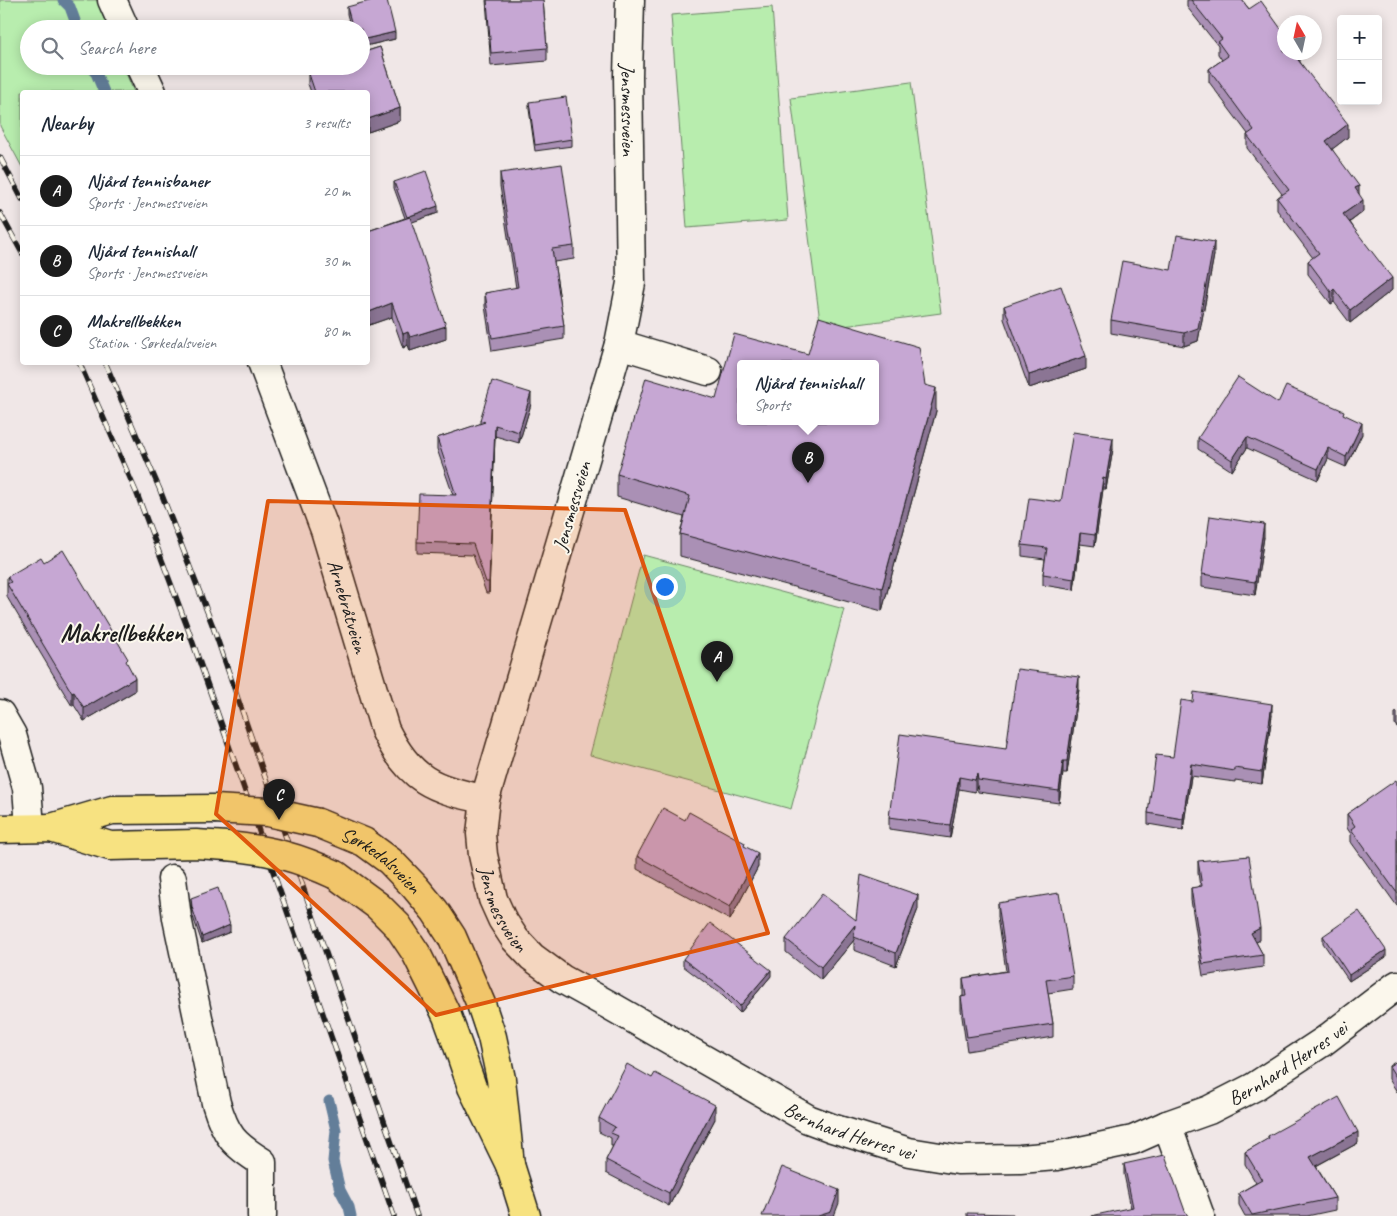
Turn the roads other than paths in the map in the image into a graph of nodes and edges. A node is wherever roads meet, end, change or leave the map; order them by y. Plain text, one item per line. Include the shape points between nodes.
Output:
1 (112, 0) edge
2 (630, 0) edge
3 (120, 20) edge
4 (144, 75) edge
5 (151, 90) edge
6 (619, 344) junction
7 (263, 365) edge
8 (708, 371) dead end
9 (0, 714) edge
10 (485, 800) junction
11 (41, 828) junction
12 (0, 829) edge
13 (172, 878) dead end
14 (562, 980) joint
15 (1397, 985) edge
16 (1167, 1125) junction
17 (510, 1165) junction
18 (262, 1216) edge
19 (526, 1216) edge
20 (1200, 1216) edge

1 - 3 street
2 - 6 street, Jensmessveien via 628,76 632,283
4 - 5 street
6 - 8 street
6 - 10 street, Jensmessveien
7 - 10 street, Arnebråtveien via 325,530 385,730 396,752 429,784
9 - 11 street via 12,735
10 - 14 street, Jensmessveien via 481,834 493,899 515,939
11 - 12 main road, Sørkedalsveien
11 - 17 main road, Sørkedalsveien, bridge via 110,846 188,844 270,851 294,857 336,875 378,906 398,926 416,953 446,1016 472,1088
11 - 17 main road, Sørkedalsveien, bridge via 112,810 215,809 268,812 318,822 364,842 390,861 415,887 452,937 492,1037 501,1079
13 - 18 street via 181,937 222,1126 240,1148 262,1162
14 - 16 street, Bernhard Herres vei via 808,1119 908,1152 958,1160 1056,1156 1133,1140
15 - 16 street, Bernhard Herres vei via 1324,1041 1254,1087 1209,1110
16 - 20 street
17 - 19 main road, Sørkedalsveien

